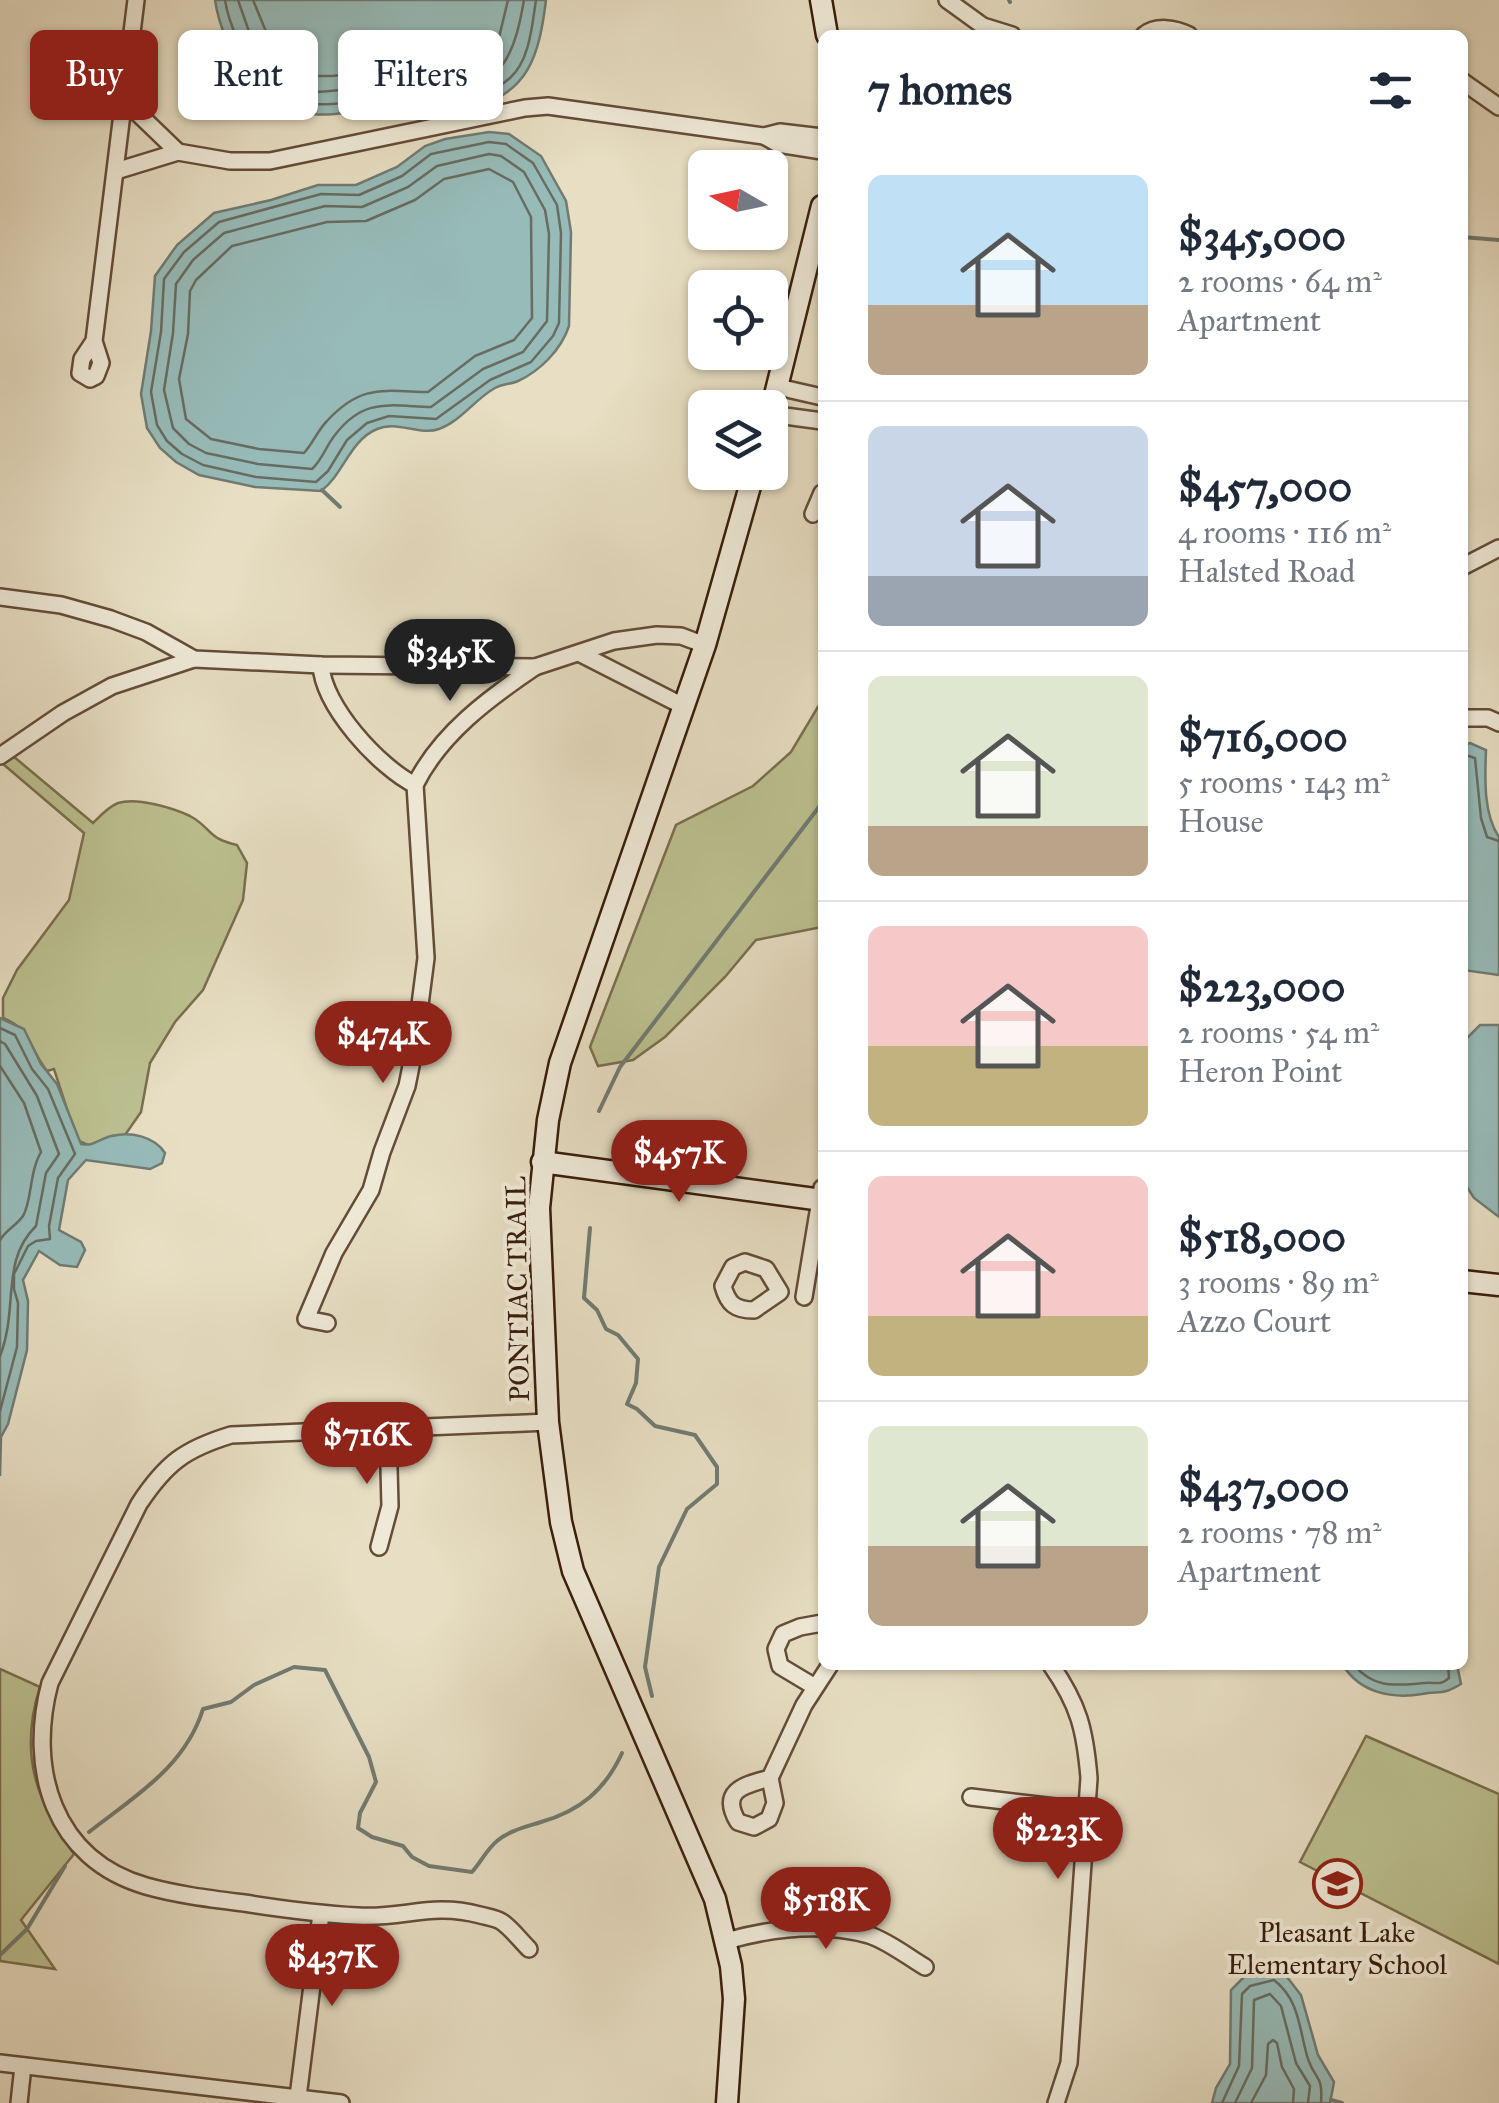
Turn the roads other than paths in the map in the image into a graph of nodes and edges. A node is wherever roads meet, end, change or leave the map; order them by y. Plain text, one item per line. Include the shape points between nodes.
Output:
1 (136, 0) edge
2 (821, 0) edge
3 (948, 0) edge
4 (132, 30) edge
5 (826, 30) edge
6 (981, 30) edge
7 (1150, 30) edge
8 (1175, 30) edge
9 (1468, 84) edge
10 (1499, 106) edge
11 (122, 120) edge
12 (145, 120) edge
13 (764, 136) junction
14 (818, 137) edge
15 (818, 150) edge
16 (178, 152) junction
17 (116, 170) junction
18 (818, 222) edge
19 (94, 340) dead end
20 (778, 387) junction
21 (777, 390) edge
22 (818, 396) edge
23 (788, 416) edge
24 (818, 420) edge
25 (749, 490) edge
26 (818, 502) edge
27 (813, 514) dead end
28 (1499, 548) edge
29 (1468, 564) edge
30 (0, 596) edge
31 (706, 645) junction
32 (581, 654) junction
33 (194, 658) junction
34 (321, 665) junction
35 (535, 666) junction
36 (685, 707) junction
37 (1468, 718) edge
38 (1499, 724) edge
39 (0, 756) edge
40 (414, 785) junction
41 (542, 1162) junction
42 (818, 1196) edge
43 (818, 1218) edge
44 (1468, 1281) edge
45 (1499, 1286) edge
46 (780, 1292) dead end
47 (804, 1297) junction
48 (818, 1300) edge
49 (326, 1323) dead end
50 (548, 1422) junction
51 (388, 1430) junction
52 (380, 1547) dead end
53 (818, 1625) edge
54 (827, 1670) edge
55 (1054, 1670) edge
56 (815, 1687) junction
57 (770, 1778) dead end
58 (971, 1797) dead end
59 (1088, 1810) junction
60 (321, 1914) junction
61 (726, 1941) junction
62 (529, 1948) dead end
63 (925, 1967) dead end
64 (0, 2063) edge
65 (23, 2066) junction
66 (298, 2098) junction
67 (19, 2103) edge
68 (341, 2103) edge
69 (727, 2103) edge
70 (1056, 2103) edge

1 - 4 street
2 - 5 main road
3 - 6 street
7 - 8 street
9 - 10 street
11 - 17 street
12 - 16 street
13 - 14 street
13 - 15 street
13 - 16 street via 548,106 270,161
16 - 17 street
17 - 19 street
18 - 20 main road
20 - 21 main road
20 - 22 street
23 - 24 street
25 - 31 main road, PONTIAC TRAIL
26 - 27 street
28 - 29 street
30 - 33 street via 112,618
31 - 32 street via 657,635
31 - 36 main road, PONTIAC TRAIL
32 - 35 street
32 - 36 street
33 - 34 street
33 - 39 street via 112,686
34 - 35 street
34 - 40 street via 327,691 350,725 384,764
35 - 40 street via 460,725
36 - 41 main road, PONTIAC TRAIL via 560,1063
37 - 38 street
40 - 49 street via 426,958 414,1051 371,1190 306,1319
41 - 42 main road
41 - 50 main road, PONTIAC TRAIL
43 - 47 street
44 - 45 main road
46 - 47 street
47 - 48 street
50 - 51 street
50 - 61 main road, PONTIAC TRAIL via 573,1571 715,1899
51 - 52 street via 390,1506
51 - 60 street via 231,1435 177,1457 139,1504 42,1711 42,1769 52,1802 70,1838 89,1856 143,1885
53 - 56 street via 783,1634 776,1650 780,1666
54 - 56 street
55 - 59 street via 1084,1731
56 - 57 street
58 - 59 street
59 - 70 street via 1069,2064
60 - 62 street via 464,1911 500,1920
60 - 66 street
61 - 63 street via 774,1930 827,1930 871,1936
61 - 69 main road, PONTIAC TRAIL via 734,1999
64 - 65 street
65 - 66 street
65 - 67 street
66 - 68 street

